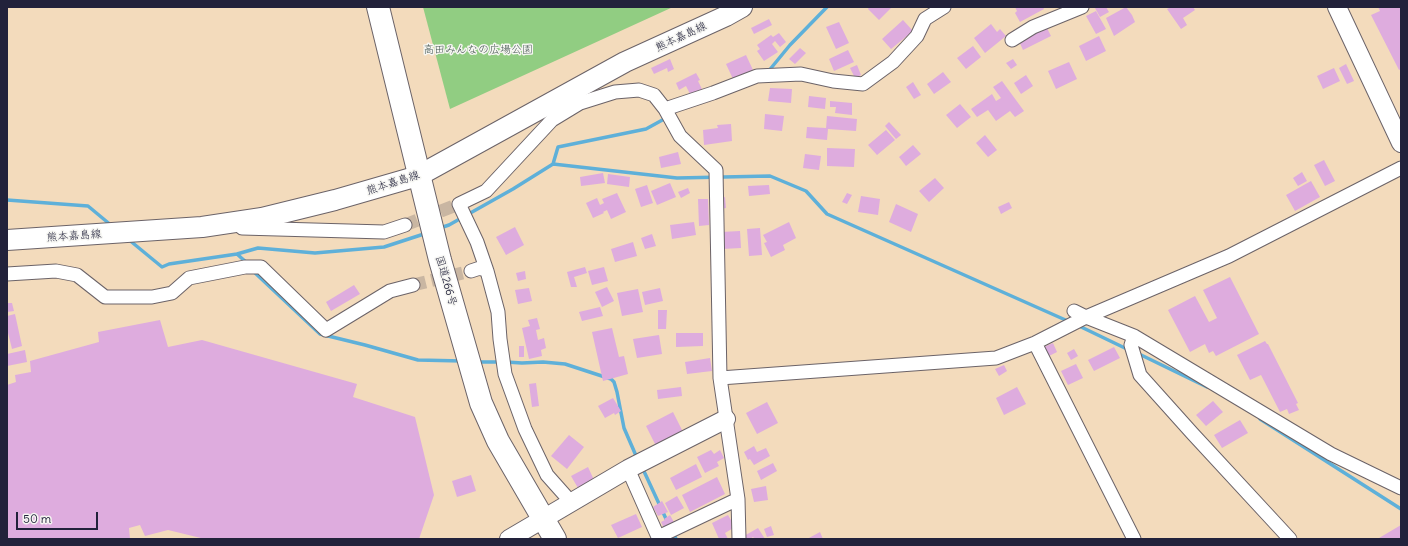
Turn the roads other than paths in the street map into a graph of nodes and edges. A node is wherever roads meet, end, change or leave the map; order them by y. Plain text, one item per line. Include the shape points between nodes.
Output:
1 (378, 7) edge
2 (742, 7) edge
3 (944, 7) edge
4 (1082, 7) edge
5 (1336, 7) edge
6 (927, 11) edge
7 (1012, 40) dead end
8 (665, 109) junction
9 (1399, 133) edge
10 (1401, 168) edge
11 (418, 176) junction
12 (406, 225) tunnel mouth
13 (202, 227) junction
14 (7, 240) edge
15 (471, 271) tunnel mouth
16 (487, 271) junction
17 (7, 274) edge
18 (413, 285) tunnel mouth
19 (1074, 311) dead end
20 (1086, 317) junction
21 (1134, 336) junction
22 (1034, 343) junction
23 (720, 378) junction
24 (726, 419) junction
25 (628, 469) junction
26 (1401, 488) edge
27 (738, 499) junction
28 (572, 502) junction
29 (543, 518) junction
30 (658, 538) edge
31 (508, 539) edge
32 (555, 539) edge
33 (739, 539) edge
34 (1134, 539) edge
35 (1290, 539) edge

1 - 11 highway, 国道266号
2 - 11 main road, 熊本嘉島線 via 625,62
3 - 6 street
4 - 7 street via 1034,27
5 - 9 street
6 - 8 street via 917,36 893,62 863,84 801,74 757,76
8 - 16 street via 654,95 639,90 615,92 580,103 552,120 486,191 459,204
8 - 23 street via 680,136 716,170
10 - 20 street via 1229,256
11 - 13 main road, 熊本嘉島線 via 262,218
11 - 29 highway, 国道266号 via 481,403 498,441
12 - 13 street via 384,232
13 - 14 main road, 熊本嘉島線
15 - 16 street via 480,268
16 - 28 street via 498,312 505,374 520,416 547,475
17 - 18 street via 56,271 77,274 105,297 152,297 172,293 189,278 245,267 261,267 326,330 390,291
19 - 20 street
20 - 21 street
20 - 22 street
21 - 26 street via 1331,454
21 - 35 street via 1131,345 1140,375
22 - 23 street via 996,358
22 - 34 street
23 - 24 street
24 - 25 street
24 - 27 street
25 - 28 street
25 - 30 street
27 - 30 street
27 - 33 street
28 - 29 street
29 - 31 street
29 - 32 highway, 国道266号

